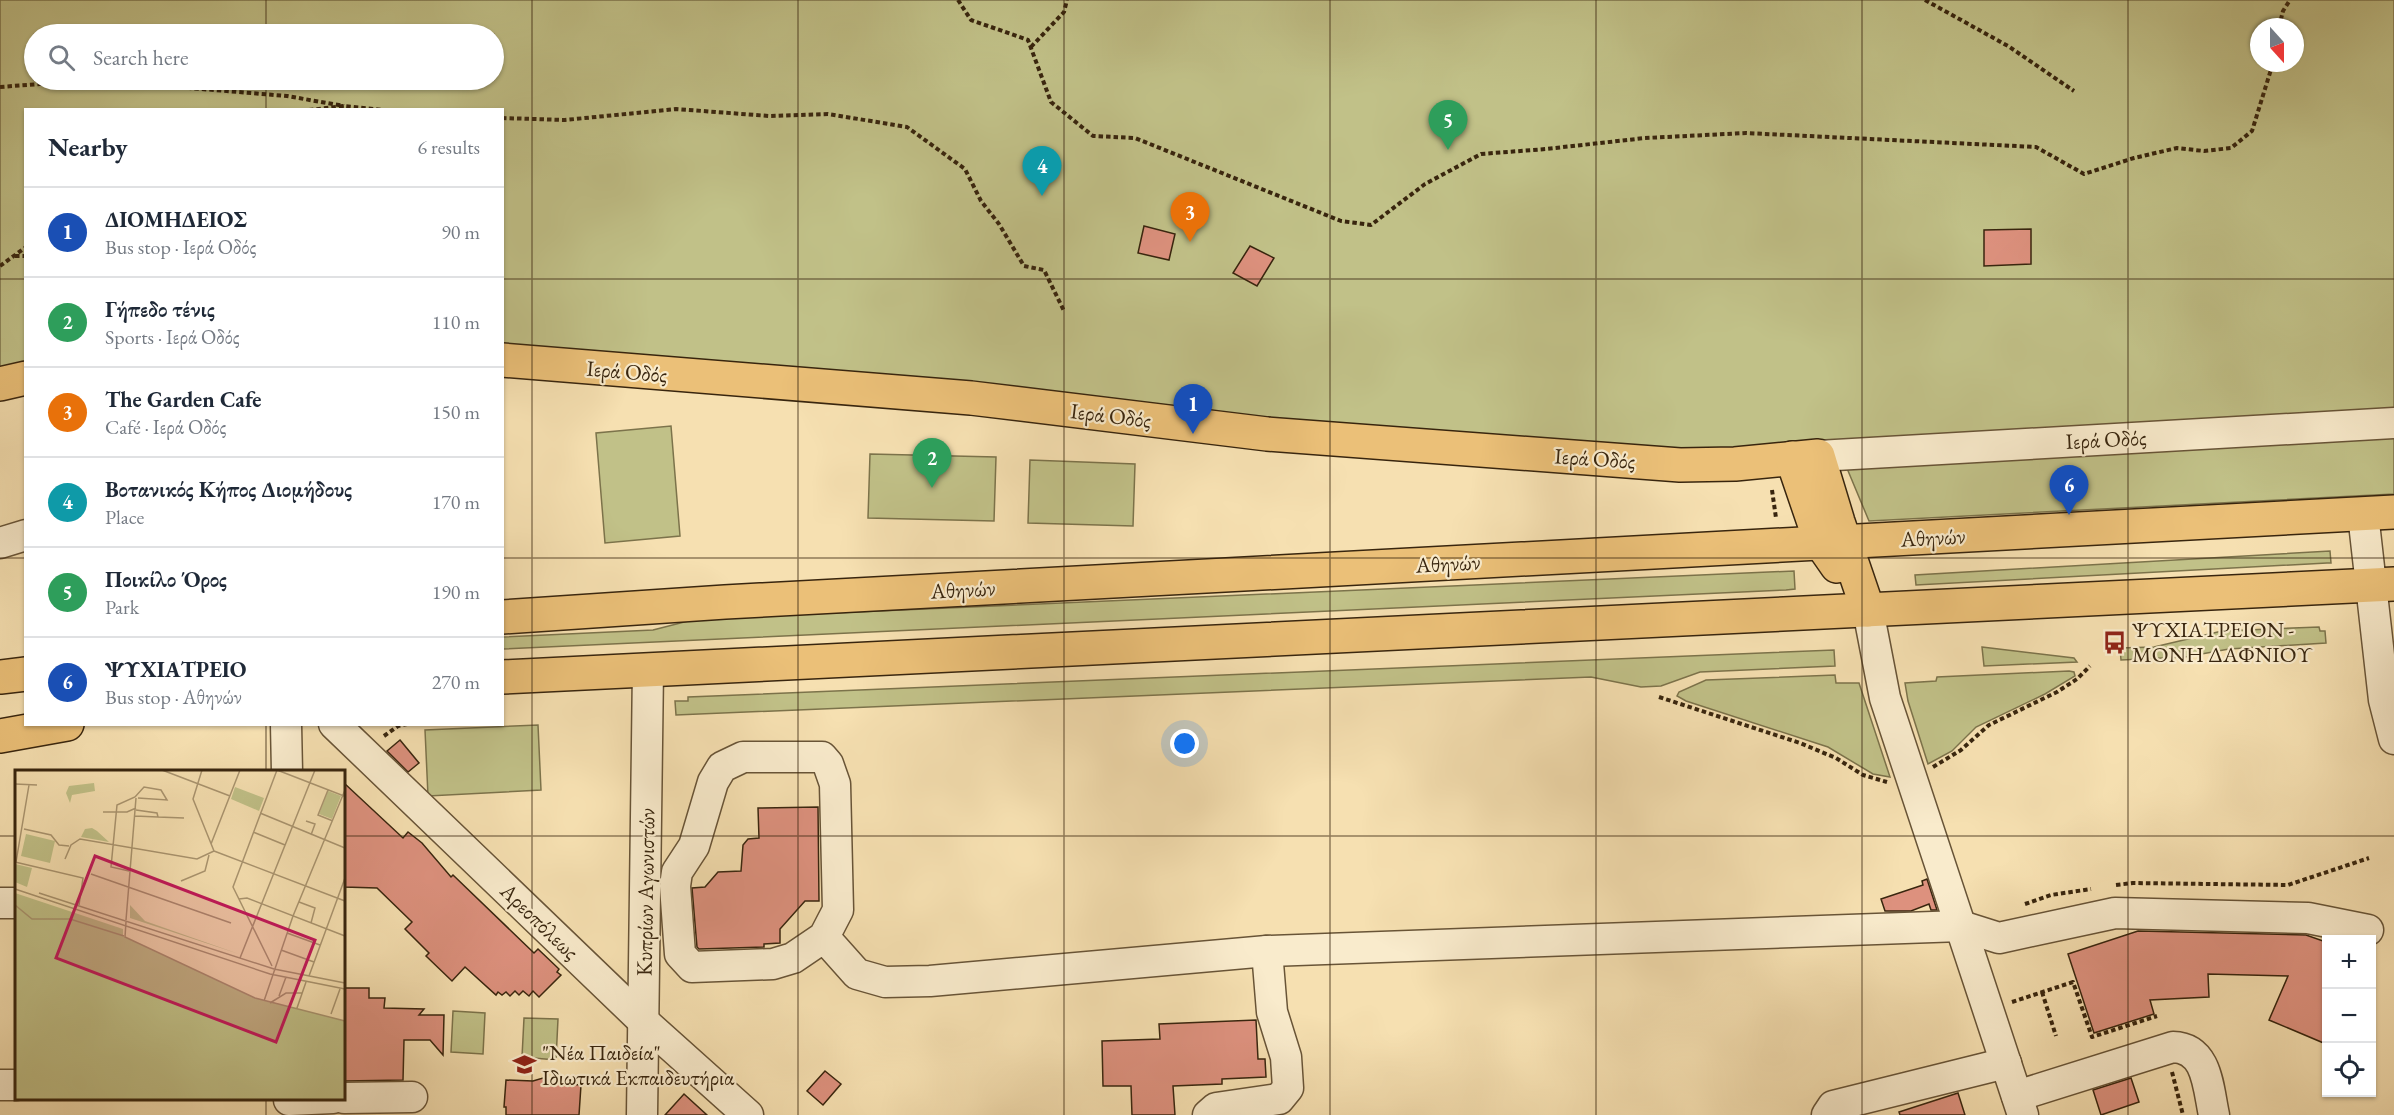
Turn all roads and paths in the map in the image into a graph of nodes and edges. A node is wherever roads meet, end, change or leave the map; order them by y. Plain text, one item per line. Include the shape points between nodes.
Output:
1 (958, 0) edge
2 (1066, 0) edge
3 (1925, 0) edge
4 (2290, 0) edge
5 (2281, 18) edge
6 (1031, 47) junction
7 (2270, 72) edge
8 (24, 85) edge
9 (0, 87) edge
10 (214, 90) edge
11 (2074, 90) dead end
12 (344, 106) junction
13 (326, 108) edge
14 (364, 108) edge
15 (504, 118) edge
16 (24, 248) edge
17 (14, 256) junction
18 (24, 256) edge
19 (0, 266) edge
20 (1064, 311) dead end
21 (504, 360) edge
22 (24, 378) edge
23 (0, 384) edge
24 (2394, 423) edge
25 (1805, 457) junction
26 (2386, 513) edge
27 (24, 536) edge
28 (1832, 542) junction
29 (0, 543) edge
30 (2383, 584) edge
31 (1868, 610) junction
32 (504, 617) edge
33 (648, 669) junction
34 (24, 674) edge
35 (0, 677) edge
36 (504, 677) edge
37 (56, 726) edge
38 (286, 726) edge
39 (336, 726) edge
40 (0, 736) edge
41 (2394, 739) edge
42 (287, 770) edge
43 (1961, 926) junction
44 (2368, 930) dead end
45 (824, 937) junction
46 (1267, 951) junction
47 (2042, 992) junction
48 (1989, 1010) junction
49 (2157, 1016) dead end
50 (642, 1020) junction
51 (2056, 1036) dead end
52 (2178, 1047) junction
53 (2006, 1063) junction
54 (412, 1097) dead end
55 (345, 1098) edge
56 (319, 1100) edge
57 (1902, 1102) edge
58 (290, 1104) edge
59 (2020, 1106) edge
60 (642, 1115) edge
61 (748, 1115) edge
62 (1208, 1115) edge
63 (1827, 1115) edge
64 (2182, 1115) edge
65 (2214, 1115) edge

1 - 6 path via 971,20 1028,40
2 - 6 path via 1064,12
3 - 11 path via 2008,46
4 - 5 path
6 - 7 path via 1050,102 1093,136 1135,138 1341,221 1371,225 1425,184 1481,154 1645,138 1746,133 2036,147 2084,174 2177,148 2231,148 2252,131
8 - 9 path
10 - 12 path
12 - 13 path
12 - 14 path
15 - 20 path via 565,120 676,109 769,116 828,114 907,127 964,169 1024,266 1044,270
16 - 17 path
17 - 18 path
17 - 19 path
21 - 25 main road, Ιερά Οδός via 971,398 1267,434 1680,465
22 - 23 main road
24 - 25 street, Ιερά Οδός
25 - 28 main road
26 - 28 main road, Αθηνών
26 - 30 street
27 - 29 street
28 - 31 main road
28 - 32 main road, Αθηνών
30 - 31 main road
30 - 41 street via 2384,700
31 - 33 main road
31 - 43 street via 1885,698
33 - 36 main road
33 - 50 street, Κυπρίων Αγωνιστών
34 - 35 main road
37 - 40 main road
38 - 42 street
39 - 50 street, Αρεοπόλεως
43 - 44 street via 1999,938 2115,913 2139,913 2308,918
43 - 46 street
43 - 48 street
45 - 45 street via 838,910 835,784 828,764 822,757 743,757 722,767 713,782 694,846 677,872 680,954 692,967 773,964 793,958
45 - 46 street via 857,974 885,982
46 - 62 street via 1272,1012 1286,1057 1288,1088 1279,1099 1216,1108
47 - 48 path
47 - 49 path via 2073,982 2092,1037
47 - 51 path
48 - 53 street
50 - 60 street, Κυπρίων Αγωνιστών
50 - 61 street, Αρεοπόλεως
52 - 59 street
52 - 64 path via 2171,1067
52 - 65 street via 2197,1056 2203,1064
53 - 57 street
53 - 59 street
54 - 55 street
56 - 58 street
57 - 63 street via 1833,1106

